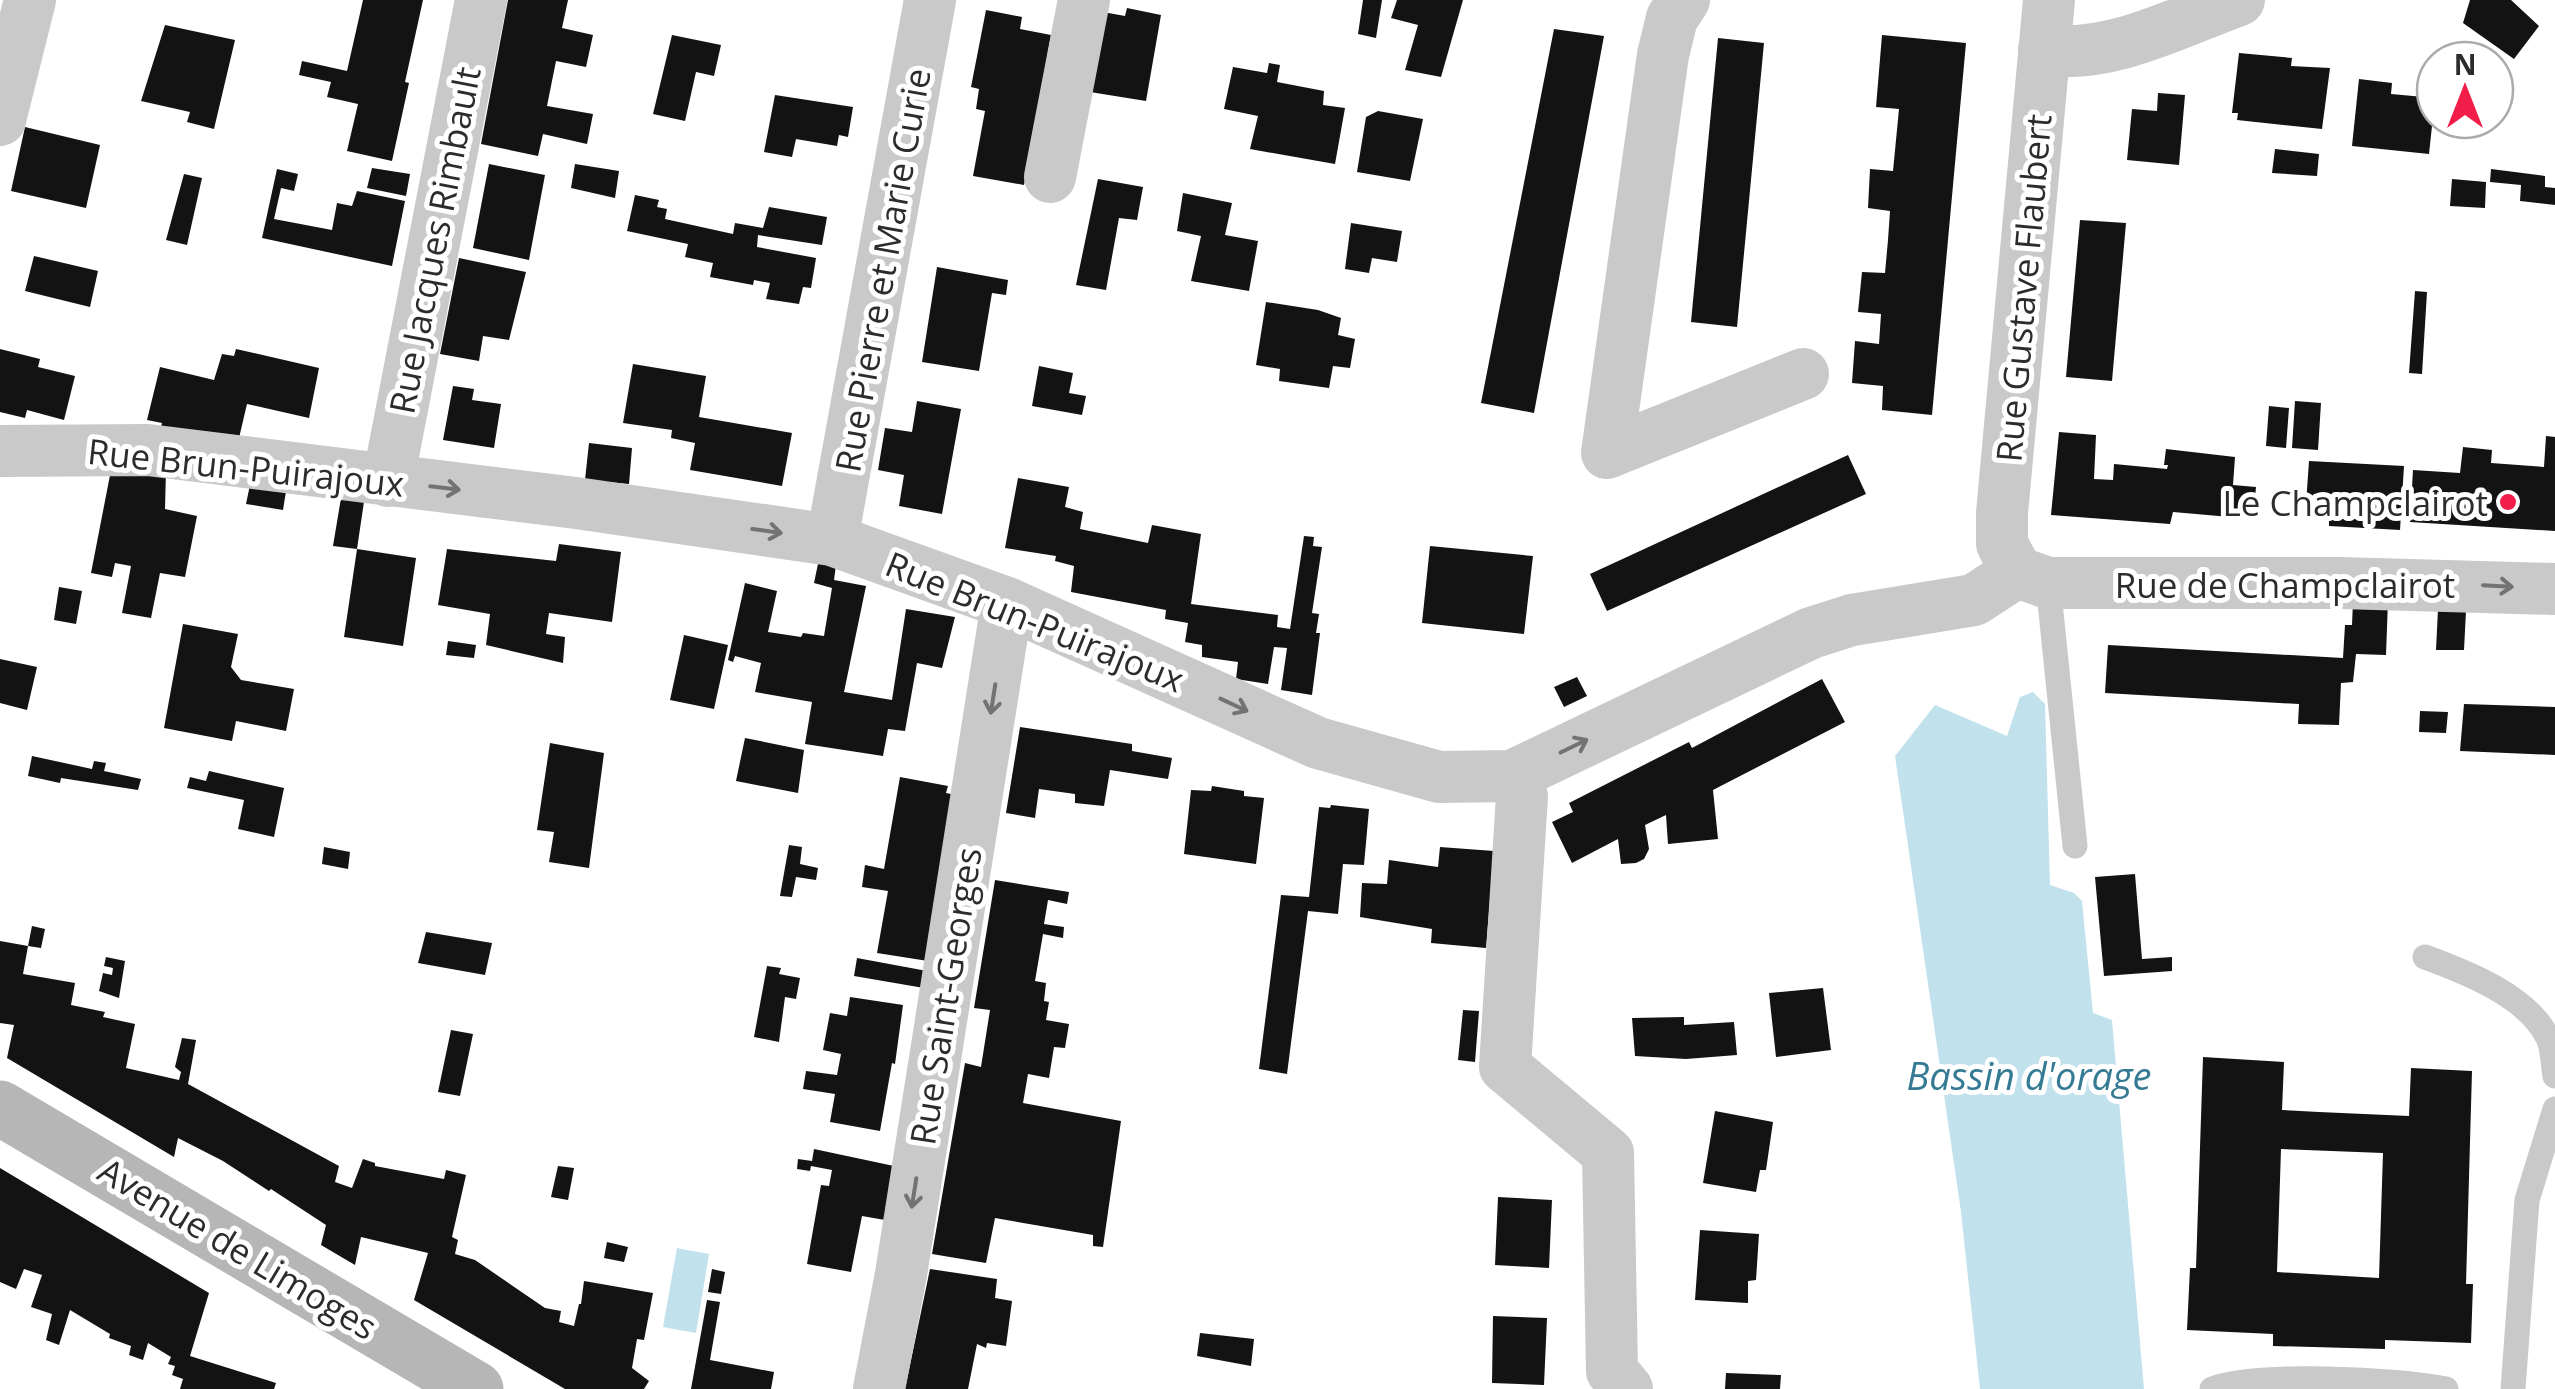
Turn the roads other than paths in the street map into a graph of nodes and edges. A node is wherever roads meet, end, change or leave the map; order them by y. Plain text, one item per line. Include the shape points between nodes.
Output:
1 (30, 0) edge
2 (481, 0) edge
3 (930, 0) edge
4 (1084, 0) edge
5 (1684, 0) edge
6 (2240, 0) edge
7 (2045, 13) edge
8 (0, 120) edge
9 (1050, 177) dead end
10 (1803, 374) dead end
11 (0, 451) edge
12 (388, 481) junction
13 (832, 540) junction
14 (2032, 577) junction
15 (2555, 589) edge
16 (1007, 603) junction
17 (1512, 776) junction
18 (2076, 846) dead end
19 (2426, 957) dead end
20 (2555, 1076) edge
21 (0, 1108) edge
22 (2555, 1109) edge
23 (476, 1389) edge
24 (879, 1389) edge
25 (1628, 1389) edge
26 (2212, 1389) edge
27 (2446, 1389) edge
28 (2513, 1389) edge

1 - 8 street
2 - 12 street, Rue Jacques Rimbault
3 - 13 street, Rue Pierre et Marie Curie
4 - 9 street
5 - 10 street via 1663,56 1607,453
6 - 7 street via 2070,54
7 - 14 street, Rue Gustave Flaubert via 2002,513 2002,544
11 - 12 street, Rue Brun-Puirajoux via 148,450
12 -> 13 street, Rue Brun-Puirajoux
13 - 16 street, Rue Brun-Puirajoux
14 -> 15 street, Rue de Champclairot
17 -> 14 street, Rue Brun-Puirajoux via 1811,632 1974,600
14 - 18 lane
16 -> 17 street, Rue Brun-Puirajoux via 1318,743 1439,777
16 -> 24 street, Rue Saint-Georges
17 - 25 street via 1522,796 1506,1066 1608,1153 1612,1371
19 - 20 lane via 2475,975 2523,1008 2549,1038
21 - 23 main road, Avenue de Limoges
22 - 28 lane via 2527,1200
26 - 27 lane via 2263,1380

